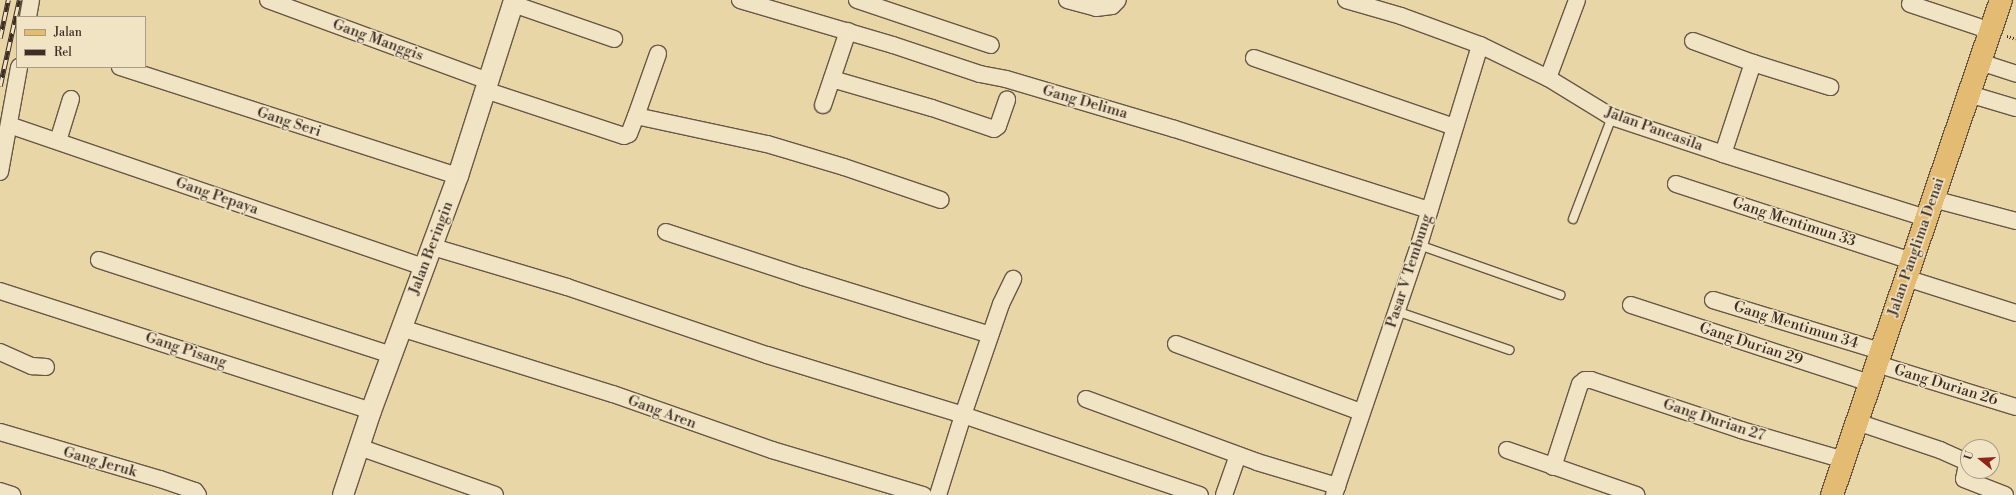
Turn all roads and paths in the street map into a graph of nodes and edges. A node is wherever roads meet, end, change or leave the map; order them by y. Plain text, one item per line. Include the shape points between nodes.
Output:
1 (31, 0) edge
2 (268, 0) edge
3 (740, 0) edge
4 (856, 0) edge
5 (1067, 0) edge
6 (1118, 0) edge
7 (1346, 0) edge
8 (1576, 0) edge
9 (2001, 0) edge
10 (514, 2) edge
11 (1910, 4) dead end
12 (28, 16) edge
13 (1991, 31) junction
14 (848, 32) junction
15 (614, 40) dead end
16 (1693, 41) dead end
17 (991, 45) dead end
18 (1480, 45) junction
19 (658, 54) dead end
20 (1254, 58) dead end
21 (1980, 62) junction
22 (1753, 63) junction
23 (19, 68) edge
24 (123, 68) edge
25 (2016, 74) edge
26 (1548, 78) junction
27 (832, 79) junction
28 (486, 85) junction
29 (1830, 87) dead end
30 (1969, 94) junction
31 (71, 99) dead end
32 (1007, 100) dead end
33 (823, 105) dead end
34 (2016, 108) edge
35 (636, 116) junction
36 (1612, 117) junction
37 (9, 125) junction
38 (1454, 127) junction
39 (58, 141) junction
40 (1723, 154) junction
41 (0, 172) edge
42 (458, 176) junction
43 (1676, 184) dead end
44 (941, 200) dead end
45 (1930, 209) junction
46 (1429, 210) junction
47 (1573, 219) dead end
48 (2016, 221) edge
49 (666, 232) dead end
50 (1419, 245) junction
51 (433, 247) junction
52 (99, 260) dead end
53 (424, 267) junction
54 (1909, 269) junction
55 (1013, 279) dead end
56 (0, 291) edge
57 (1560, 295) dead end
58 (1713, 300) dead end
59 (1631, 305) dead end
60 (1396, 311) junction
61 (2016, 312) edge
62 (401, 328) junction
63 (990, 335) junction
64 (1176, 344) dead end
65 (1509, 350) dead end
66 (0, 352) edge
67 (392, 355) junction
68 (1876, 366) junction
69 (46, 367) dead end
70 (1086, 399) dead end
71 (2016, 406) edge
72 (371, 411) junction
73 (1361, 412) junction
74 (963, 415) junction
75 (1857, 422) junction
76 (0, 432) edge
77 (359, 447) junction
78 (1507, 450) dead end
79 (1238, 455) junction
80 (1844, 460) junction
81 (1553, 467) junction
82 (0, 491) edge
83 (1335, 491) edge
84 (12, 495) edge
85 (198, 495) edge
86 (343, 495) edge
87 (495, 495) edge
88 (923, 495) edge
89 (938, 495) edge
90 (1200, 495) edge
91 (1224, 495) edge
92 (1636, 495) edge
93 (1832, 495) edge
94 (2005, 495) edge

1 - 12 street
2 - 28 street, Gang Manggis
3 - 14 street, Gang Delima
4 - 17 street
5 - 6 street via 1096,8 1112,6
7 - 18 street, Jalan Pancasila via 1401,16
8 - 26 street
9 - 13 main road, Jalan Panglima Denai
10 - 15 street
10 - 28 street, Jalan Beringin
11 - 13 street
13 - 21 main road, Jalan Panglima Denai
14 - 27 street
14 - 46 street, Gang Delima via 980,74 1006,79 1175,129
16 - 22 street
18 - 26 street, Jalan Pancasila
18 - 38 street, Pasar V Tembung
19 - 35 street, Gang Manggis
20 - 38 street
21 - 25 street
21 - 30 main road, Jalan Panglima Denai
22 - 29 street
22 - 40 street
23 - 37 street
24 - 42 street, Gang Seri
26 - 36 street, Jalan Pancasila
27 - 32 street via 994,129 998,126
27 - 33 street
28 - 35 street, Gang Manggis via 624,136 629,134
28 - 42 street, Jalan Beringin
30 - 34 street
30 - 45 main road, Jalan Panglima Denai
31 - 39 street
35 - 44 street via 767,144
36 - 40 street, Jalan Pancasila
36 - 47 lane
37 - 39 street, Gang Pepaya
37 - 41 street
38 - 46 street, Pasar V Tembung
39 - 53 street, Gang Pepaya
40 - 45 street, Jalan Pancasila
42 - 51 street, Jalan Beringin
43 - 54 street, Gang Mentimun 33
45 - 48 street, Jalan Pancasila
45 - 54 main road, Jalan Panglima Denai
46 - 50 street, Pasar V Tembung
49 - 63 street
50 - 57 lane
50 - 60 street, Pasar V Tembung
51 - 53 street, Jalan Beringin
51 - 74 street via 567,286 767,355
52 - 67 street
53 - 62 street, Jalan Beringin
54 - 61 street, Gang Mentimun 33
54 - 68 main road, Jalan Panglima Denai
55 - 63 street via 1000,304
56 - 72 street, Gang Pisang
58 - 68 street, Gang Mentimun 34
59 - 68 street, Gang Durian 29
60 - 65 lane
60 - 73 street, Pasar V Tembung
62 - 67 street, Jalan Beringin
62 - 88 street, Gang Aren via 613,394 772,450
63 - 74 street
64 - 73 street
66 - 69 street via 32,366
67 - 72 street, Jalan Beringin
68 - 71 street, Gang Durian 26
68 - 75 main road, Jalan Panglima Denai
70 - 79 street
72 - 77 street, Jalan Beringin
73 - 83 street, Pasar V Tembung
74 - 89 street
74 - 90 street
75 - 80 main road, Jalan Panglima Denai
75 - 94 street via 1965,461 1967,464 1964,479
76 - 85 street, Gang Jeruk via 160,479 195,491
77 - 86 street, Jalan Beringin
77 - 87 street
78 - 81 street
79 - 83 street
79 - 91 street
80 - 81 street, Gang Durian 27 via 1585,380 1580,384
80 - 93 main road, Jalan Panglima Denai
81 - 92 street
82 - 84 street

